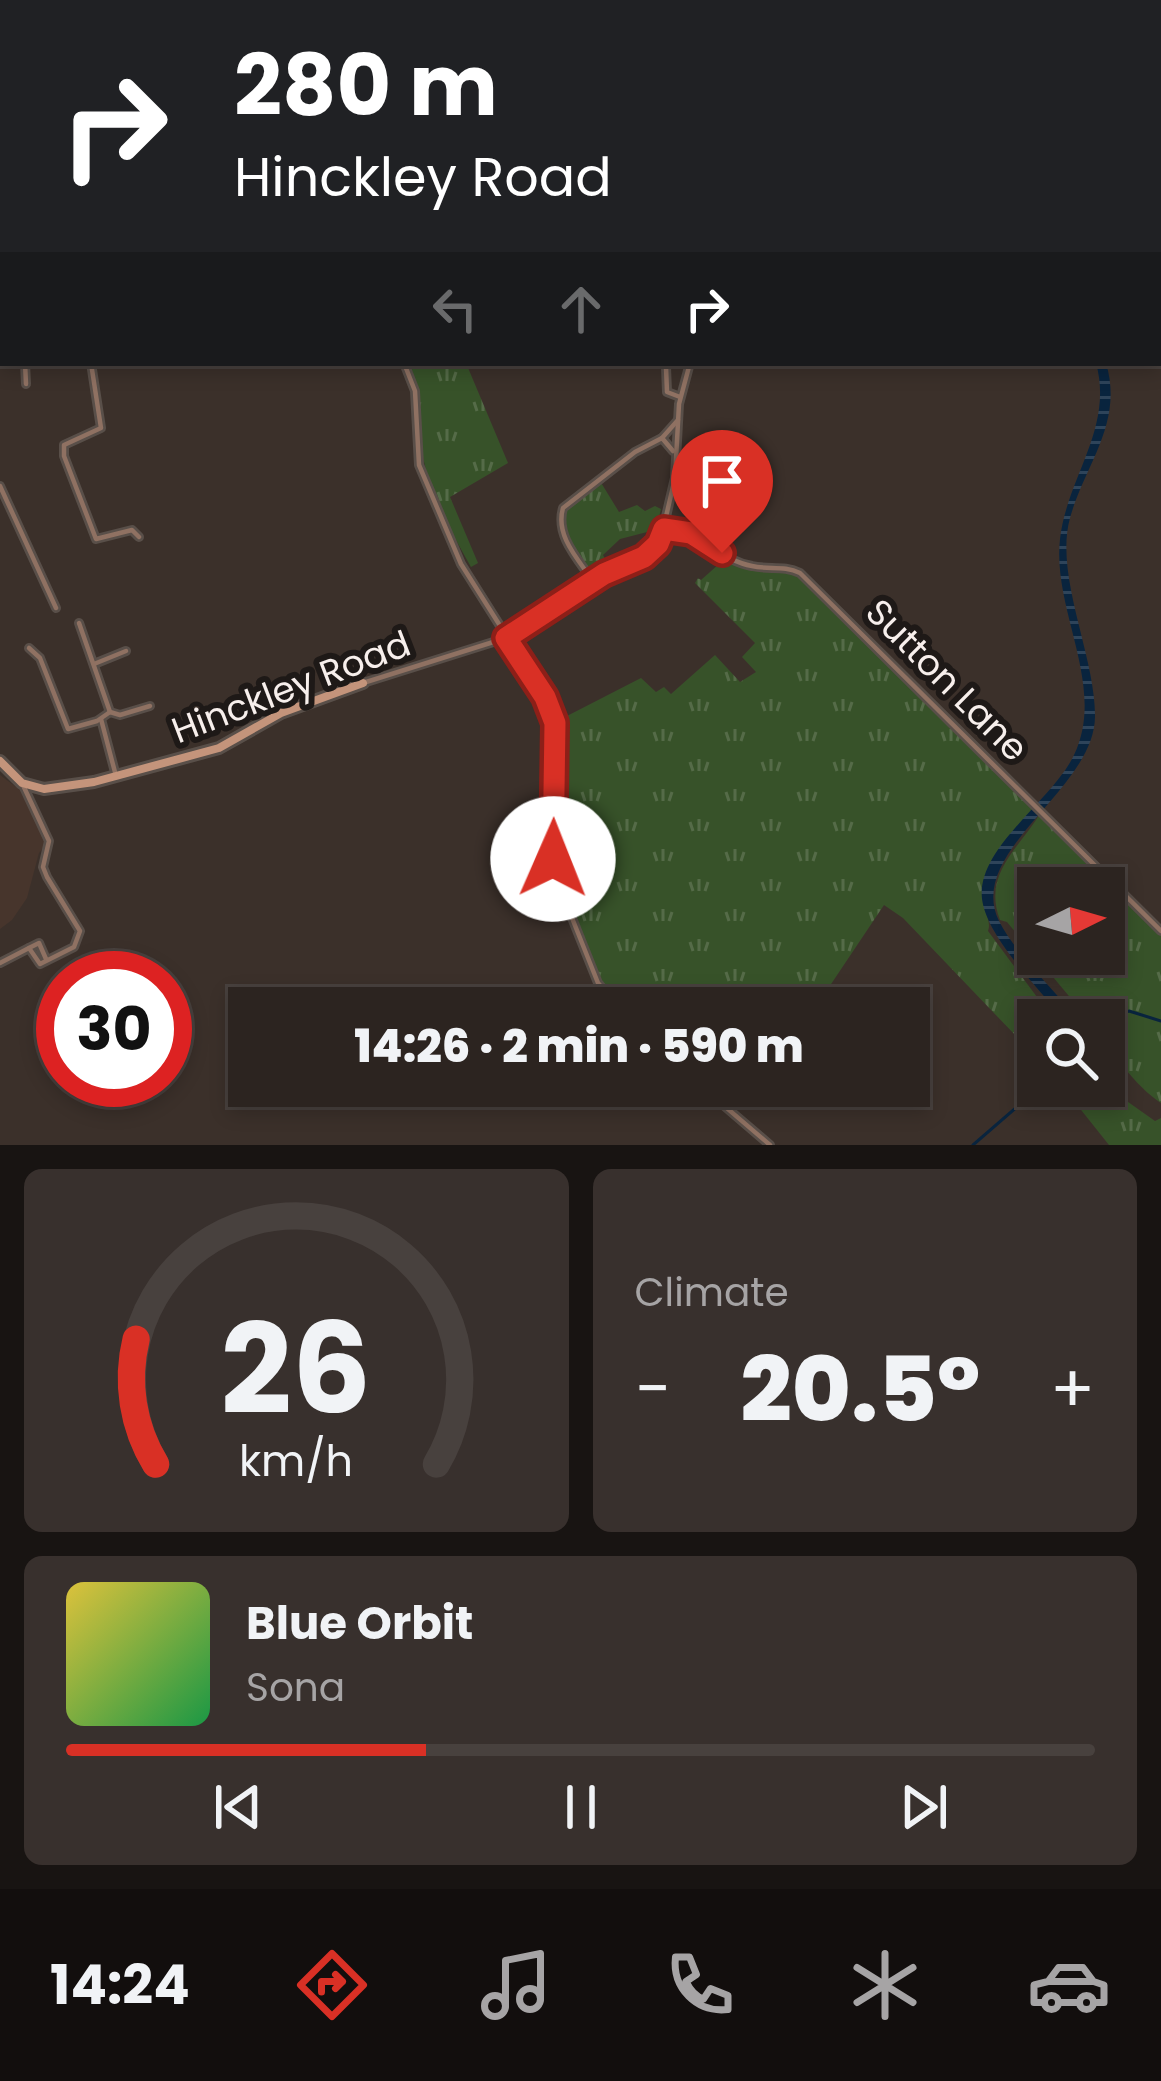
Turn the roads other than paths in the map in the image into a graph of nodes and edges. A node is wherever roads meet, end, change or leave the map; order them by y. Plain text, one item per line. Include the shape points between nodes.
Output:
1 (25, 366) edge
2 (92, 366) edge
3 (405, 366) edge
4 (689, 366) edge
5 (663, 372) dead end
6 (26, 384) dead end
7 (680, 397) junction
8 (678, 420) junction
9 (662, 438) junction
10 (675, 454) junction
11 (0, 488) edge
12 (664, 529) junction
13 (139, 537) dead end
14 (593, 581) junction
15 (56, 608) dead end
16 (79, 622) dead end
17 (506, 638) junction
18 (28, 648) dead end
19 (126, 651) dead end
20 (94, 662) junction
21 (82, 665) dead end
22 (363, 682) joint
23 (150, 706) dead end
24 (110, 712) junction
25 (101, 719) junction
26 (0, 761) edge
27 (116, 776) junction
28 (22, 782) junction
29 (1161, 931) edge
30 (29, 948) junction
31 (42, 951) edge
32 (65, 951) edge
33 (36, 962) edge
34 (0, 963) edge
35 (602, 987) edge
36 (726, 1107) edge
37 (770, 1145) edge

1 - 6 street
2 - 13 street via 100,428 64,445 64,456 97,538 132,530
3 - 17 street via 415,391 418,465 461,564
4 - 7 street
5 - 7 street via 667,392
7 - 8 street
8 - 9 street
8 - 10 street
9 - 10 street
9 - 14 street via 563,508 563,536
10 - 12 street
11 - 15 street
12 - 14 street, Hinckley Road via 644,557
12 - 29 street, Sutton Lane via 691,533 745,565 800,573
14 - 17 street, Hinckley Road
16 - 20 street
17 - 22 street, Hinckley Road
17 - 35 street via 555,723 553,859 560,895
18 - 25 street via 40,658 68,729
19 - 20 street
20 - 21 street
20 - 24 street
22 - 27 street, Hinckley Road via 219,748
23 - 24 street
24 - 25 street
25 - 27 street
26 - 28 street
27 - 28 street, Hinckley Road via 44,789
28 - 32 street via 49,842 43,867 80,931
30 - 31 street via 39,943
30 - 33 street
30 - 34 street
36 - 37 street

